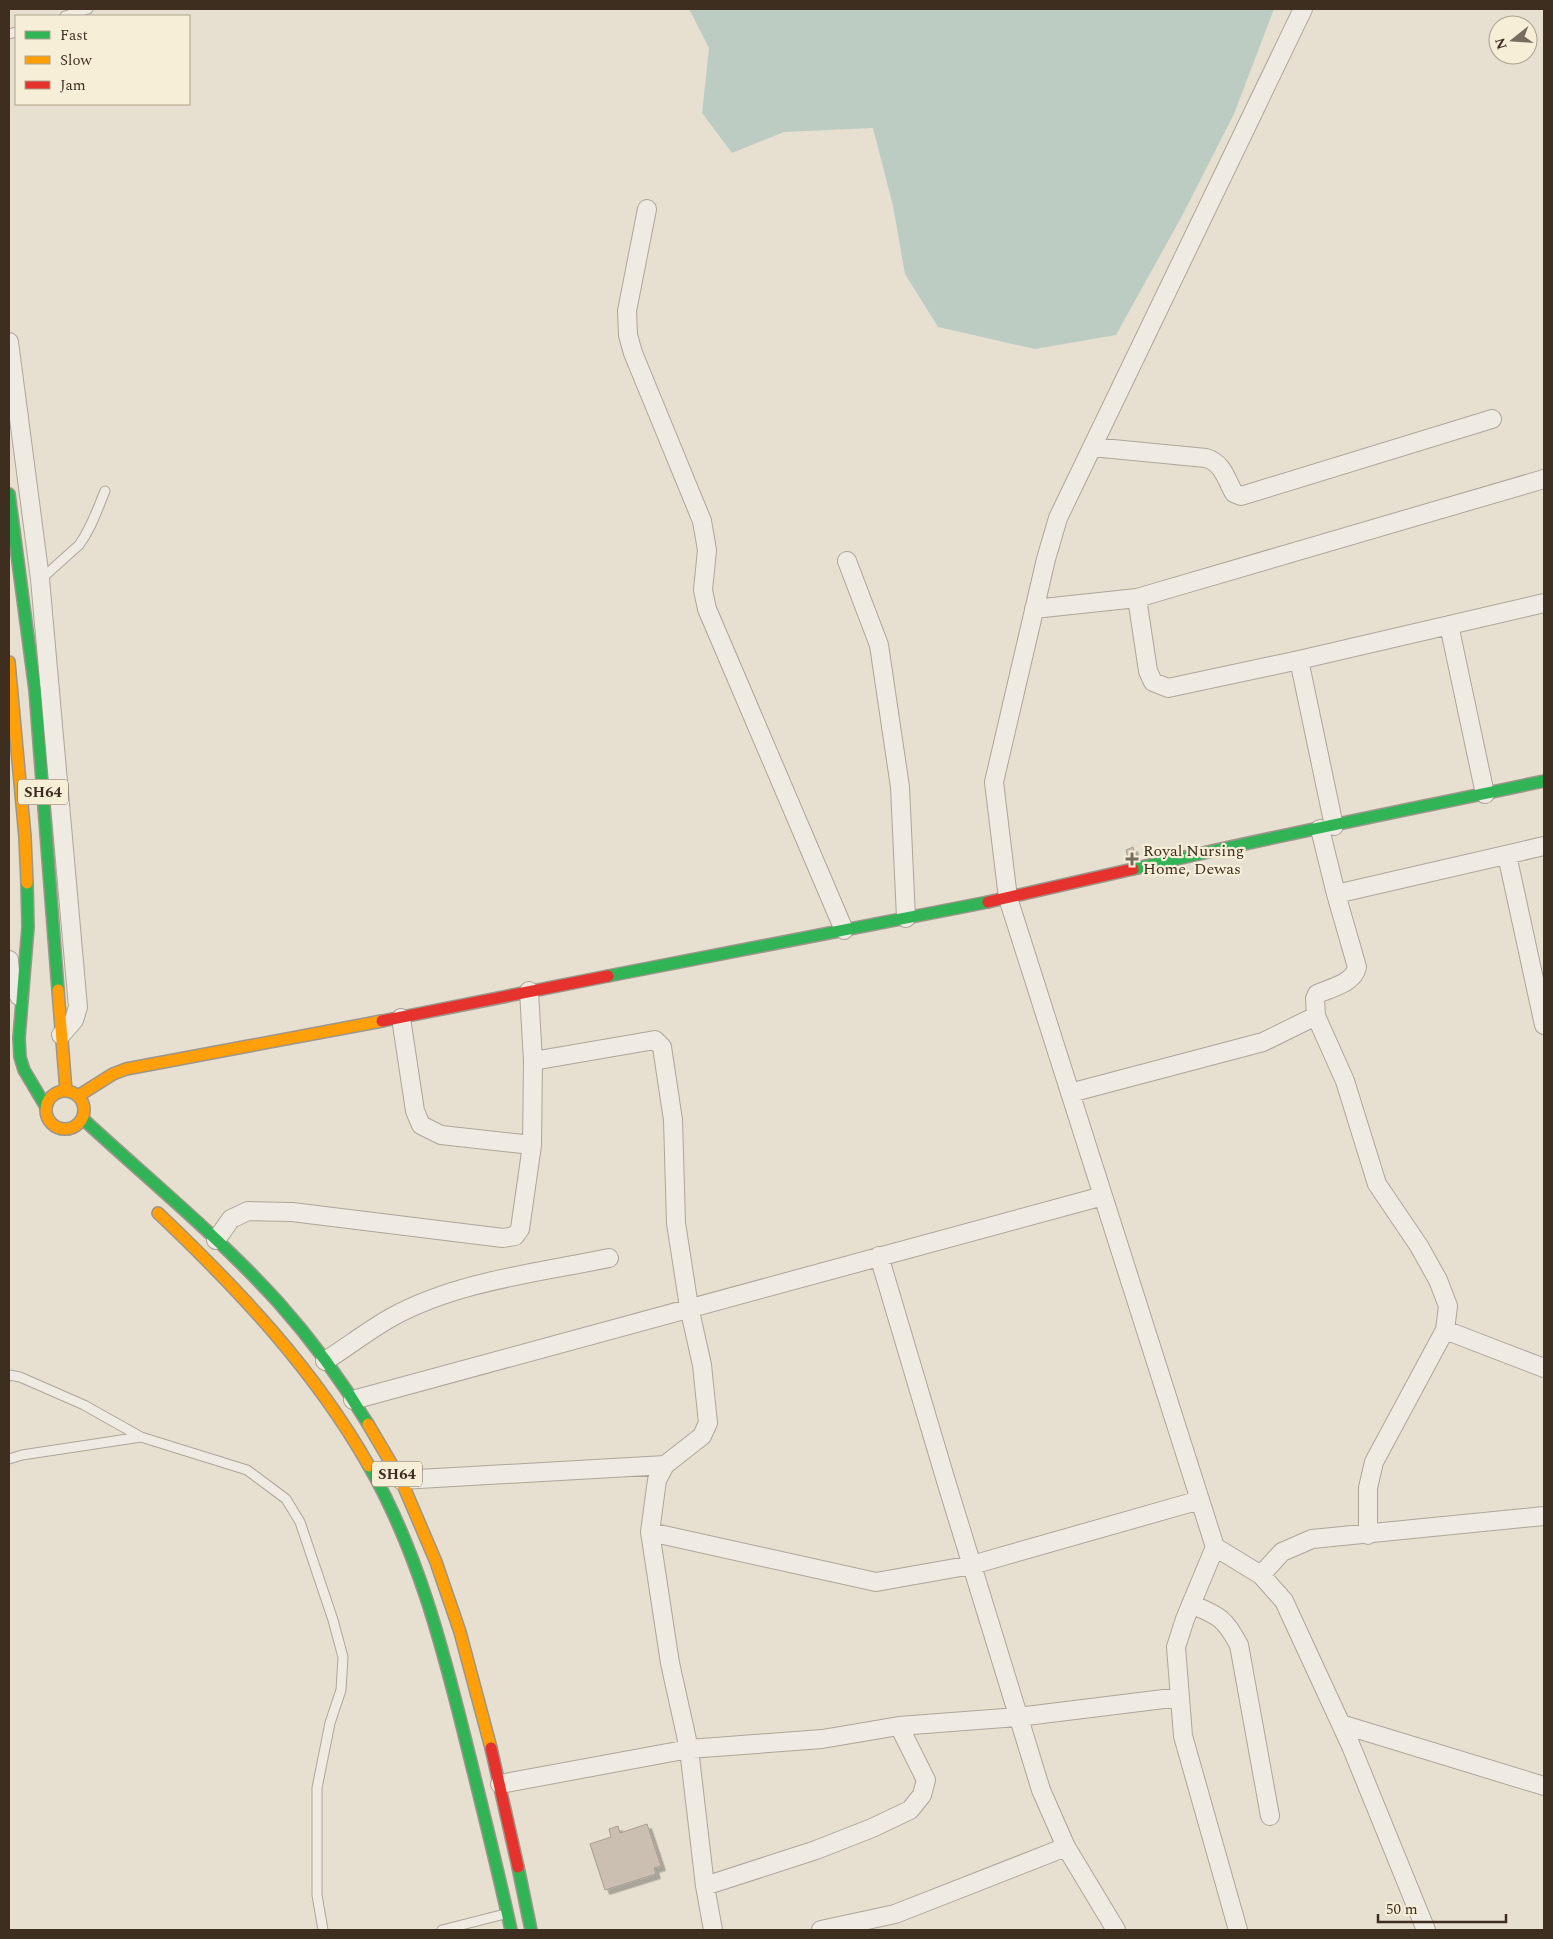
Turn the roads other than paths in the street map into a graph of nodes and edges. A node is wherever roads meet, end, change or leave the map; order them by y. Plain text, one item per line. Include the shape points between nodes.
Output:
1 (88, 9) edge
2 (1303, 9) edge
3 (69, 15) edge
4 (648, 210) dead end
5 (9, 342) edge
6 (1492, 419) dead end
7 (1092, 447) junction
8 (1544, 479) edge
9 (105, 491) dead end
10 (9, 494) edge
11 (847, 561) dead end
12 (40, 579) junction
13 (23, 595) junction
14 (1137, 598) junction
15 (1544, 603) edge
16 (1034, 609) junction
17 (1449, 625) junction
18 (1299, 660) junction
19 (9, 662) edge
20 (12, 727) edge
21 (1544, 781) edge
22 (1485, 794) junction
23 (1327, 828) junction
24 (1544, 846) edge
25 (1507, 855) junction
26 (1336, 894) junction
27 (1008, 898) junction
28 (906, 918) junction
29 (844, 930) junction
30 (9, 960) edge
31 (529, 991) junction
32 (22, 1003) junction
33 (1316, 1016) junction
34 (401, 1018) junction
35 (1544, 1025) edge
36 (61, 1035) junction
37 (533, 1061) junction
38 (16, 1079) dead end
39 (66, 1091) junction
40 (1070, 1093) junction
41 (39, 1095) junction
42 (78, 1096) junction
43 (46, 1107) junction
44 (83, 1118) junction
45 (532, 1145) junction
46 (1103, 1196) junction
47 (148, 1203) dead end
48 (216, 1240) junction
49 (879, 1256) junction
50 (609, 1258) dead end
51 (689, 1307) junction
52 (1445, 1330) junction
53 (325, 1361) junction
54 (1544, 1368) edge
55 (9, 1376) edge
56 (353, 1400) junction
57 (141, 1437) junction
58 (9, 1459) edge
59 (665, 1465) junction
60 (401, 1480) junction
61 (1200, 1500) junction
62 (1544, 1516) edge
63 (650, 1532) junction
64 (1368, 1535) junction
65 (1216, 1547) junction
66 (972, 1565) junction
67 (1262, 1575) junction
68 (1191, 1604) junction
69 (1180, 1697) junction
70 (1018, 1716) junction
71 (1341, 1724) junction
72 (899, 1726) junction
73 (689, 1749) junction
74 (500, 1784) junction
75 (1544, 1786) edge
76 (1270, 1816) dead end
77 (1066, 1847) junction
78 (705, 1886) junction
79 (507, 1913) junction
80 (323, 1930) edge
81 (442, 1930) edge
82 (511, 1930) edge
83 (531, 1930) edge
84 (713, 1930) edge
85 (820, 1930) edge
86 (1116, 1930) edge
87 (1238, 1930) edge
88 (1426, 1930) edge

1 - 3 lane
2 - 7 street
4 - 29 street via 627,311 628,335 702,522 707,550 703,590 707,609
5 - 12 street
6 - 7 street via 1241,496 1234,493 1220,465 1206,458
7 - 16 street via 1058,518
8 - 14 street
9 - 12 lane via 92,525 79,545
10 - 13 main road, SH64
11 - 28 street via 879,645 900,787
12 - 13 lane
12 - 36 street via 78,1007 74,1020
13 - 36 main road, SH64 via 35,690
14 - 16 street
14 - 18 street via 1148,671 1153,682 1168,688
15 - 17 street
16 - 27 street via 994,782
17 - 18 street
17 - 22 street
18 - 23 street
19 - 20 main road, SH64
20 - 32 main road, SH64 via 24,837 28,926
21 - 22 main road
22 - 23 main road
23 - 26 street
23 - 27 main road via 1258,840
24 - 25 street
25 - 26 street
25 - 35 street
26 - 33 street via 1357,967 1356,974 1352,979 1318,994 1315,999
27 - 28 main road
27 - 40 street
28 - 29 main road
29 - 31 main road
30 - 32 street
31 - 34 main road
31 - 37 street
32 - 41 main road, SH64 via 20,1057
33 - 40 street via 1263,1042
33 - 52 street via 1344,1081 1378,1184 1438,1280 1448,1306
34 - 42 main road via 126,1068
34 - 45 street via 421,1125 441,1135
36 - 39 main road, SH64
37 - 45 street
37 - 51 street via 655,1040 662,1047 673,1120 676,1223
38 - 41 main road
39 - 42 main road
39 - 43 main road via 50,1098
40 - 46 street
41 - 43 main road, SH64
42 - 44 main road via 85,1109
43 - 44 main road, SH64 via 52,1124 73,1133
44 - 48 main road, SH64
45 - 48 street via 520,1229 515,1236 503,1238 292,1212 248,1211 231,1220
46 - 49 street
46 - 61 street
47 - 79 main road, SH64 via 205,1257 277,1334 332,1406 378,1482 414,1564 440,1642
48 - 53 main road, SH64 via 278,1302
49 - 51 street
49 - 66 street
50 - 53 street via 473,1286 428,1301 392,1317
51 - 56 street
51 - 59 street via 702,1365 708,1423 702,1436
52 - 54 street
52 - 64 street via 1374,1462 1368,1488
53 - 56 main road, SH64
55 - 57 lane via 20,1377 84,1405
56 - 60 main road, SH64
57 - 58 lane
57 - 80 lane via 247,1470 286,1499 300,1522 334,1620 343,1657 341,1690 330,1723 317,1788 316,1895
59 - 60 street
59 - 63 street via 657,1480
60 - 74 main road, SH64 via 436,1562 460,1632
61 - 65 street
61 - 66 street
62 - 64 street
63 - 66 street via 876,1582
63 - 73 street via 670,1663
64 - 67 street via 1312,1539 1282,1552
65 - 67 street
65 - 68 street
66 - 70 street
67 - 71 street via 1284,1600
68 - 69 street via 1176,1647
68 - 76 street via 1217,1615 1230,1627 1239,1645
69 - 70 street
69 - 87 street via 1183,1736
70 - 72 street
70 - 77 street via 1041,1790
71 - 75 street
71 - 88 street
72 - 73 street via 822,1739
72 - 78 street via 926,1780 922,1795 910,1810 816,1850
73 - 74 street
73 - 78 street
74 - 83 main road, SH64
77 - 85 street via 895,1914
77 - 86 street
78 - 84 street
79 - 81 lane
79 - 82 main road, SH64

